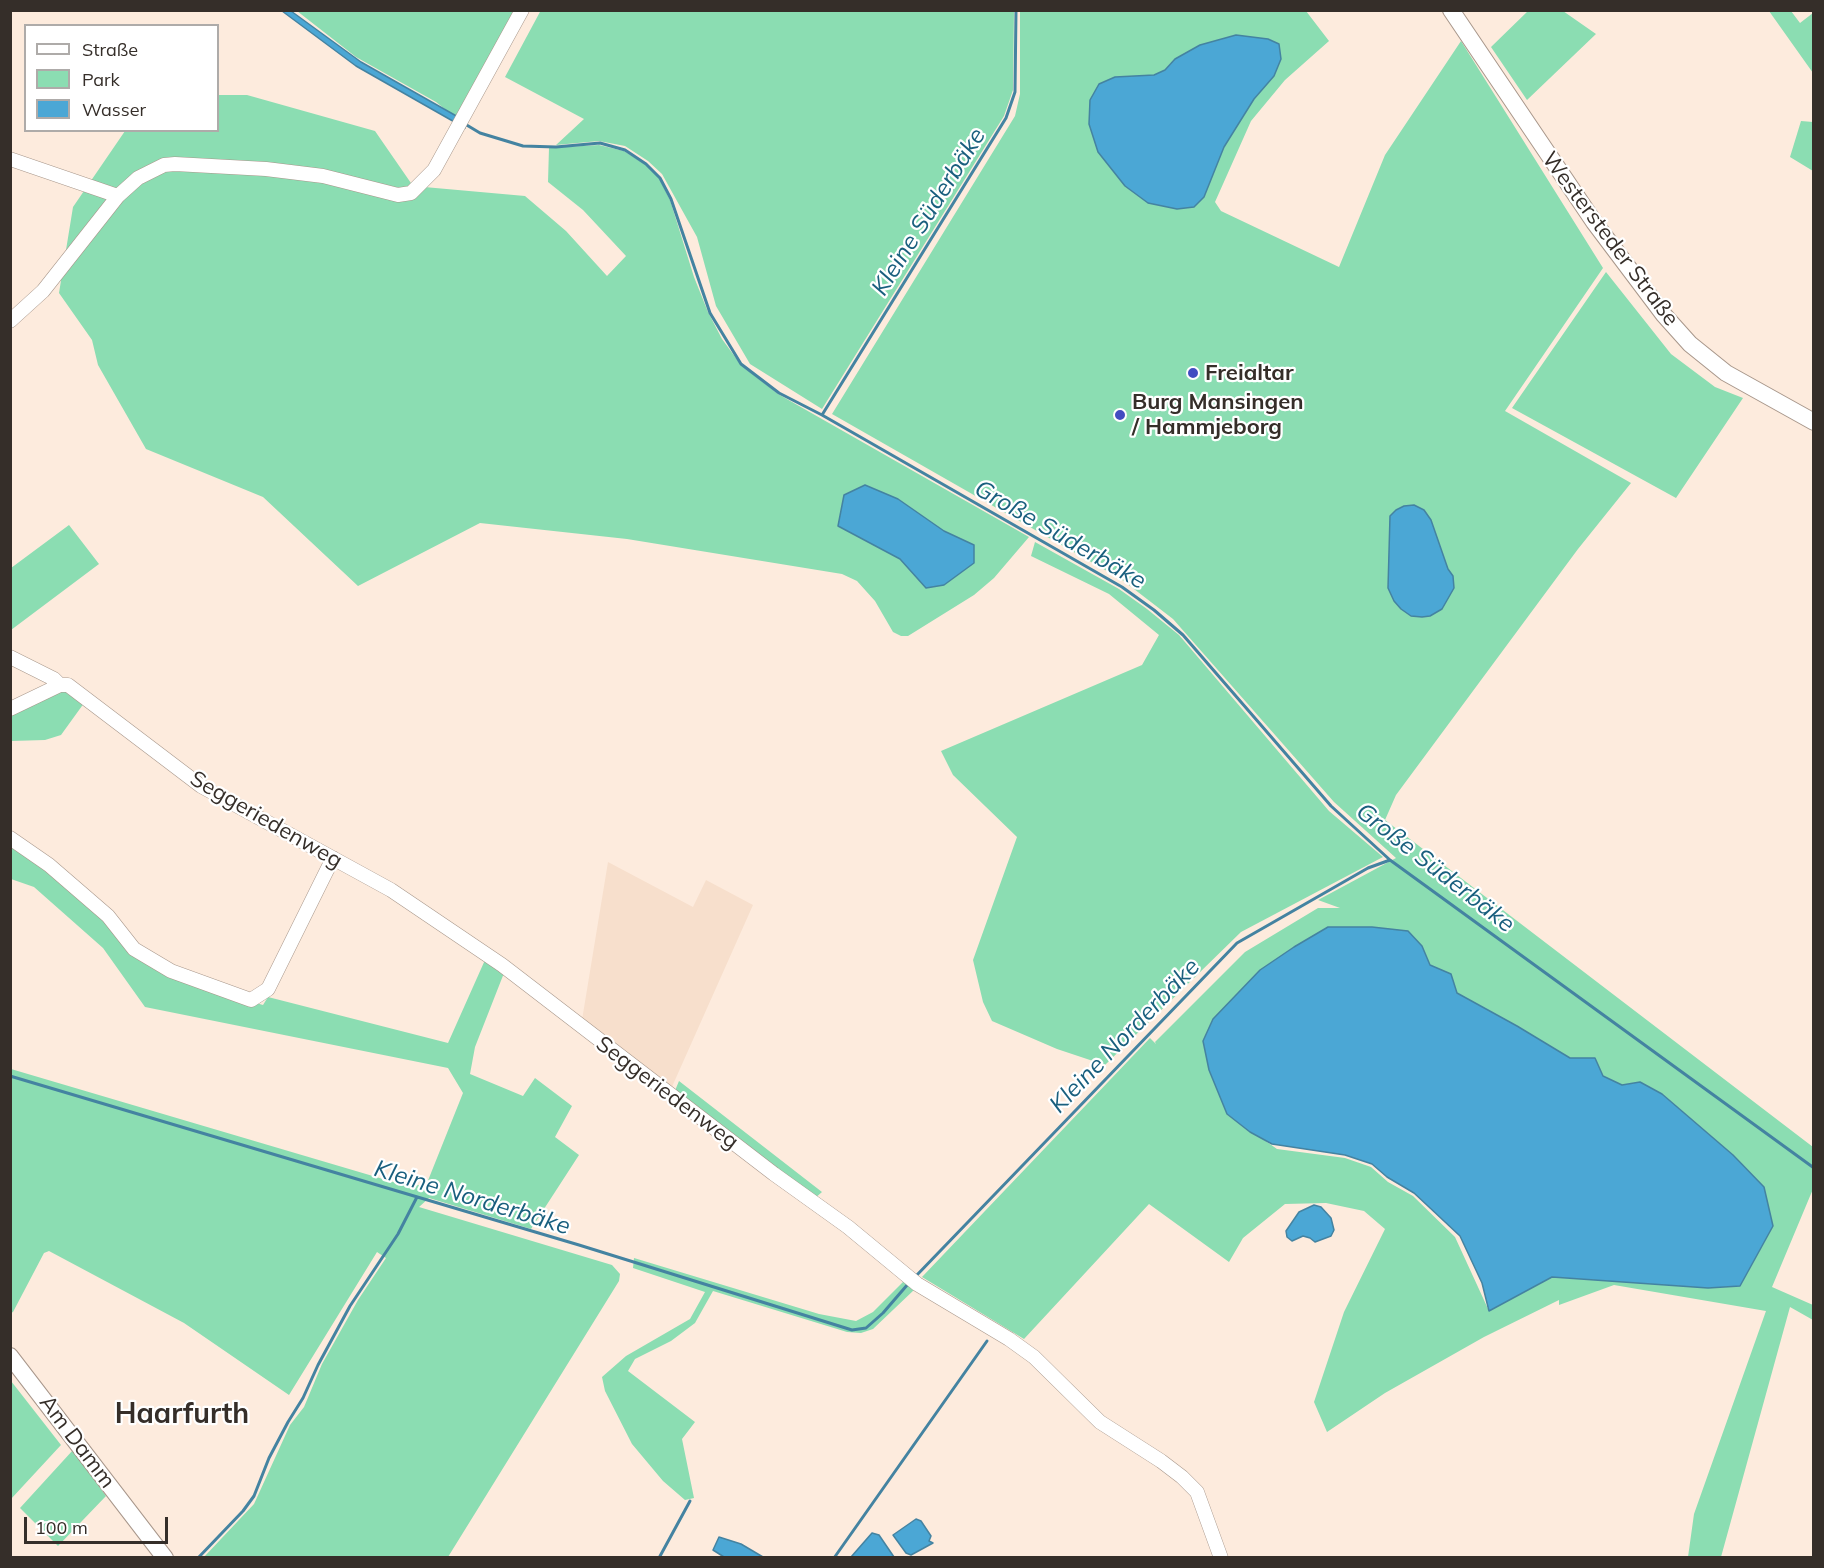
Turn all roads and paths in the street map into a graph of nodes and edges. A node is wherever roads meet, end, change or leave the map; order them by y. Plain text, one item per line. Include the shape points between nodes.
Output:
1 (522, 10) edge
2 (1450, 10) edge
3 (10, 159) edge
4 (118, 196) junction
5 (10, 321) edge
6 (1814, 422) edge
7 (10, 657) edge
8 (60, 685) junction
9 (10, 709) edge
10 (10, 838) edge
11 (333, 858) junction
12 (10, 1356) edge
13 (165, 1557) edge
14 (1221, 1557) edge

1 - 4 street via 434,170 411,193 398,195 322,176 266,169 175,164 138,178
2 - 6 main road, Westersteder Straße via 1587,212 1664,315 1690,344 1726,373
3 - 4 street
4 - 5 street via 43,291
7 - 8 street, Seggeriedenweg
8 - 9 street
8 - 11 street, Seggeriedenweg via 68,685 93,702 201,786
10 - 11 street via 49,865 108,916 134,949 171,971 251,1000 268,989
11 - 14 street, Seggeriedenweg via 391,890 502,965 913,1280 1034,1357 1100,1422 1161,1461 1197,1492
12 - 13 main road, Am Damm

